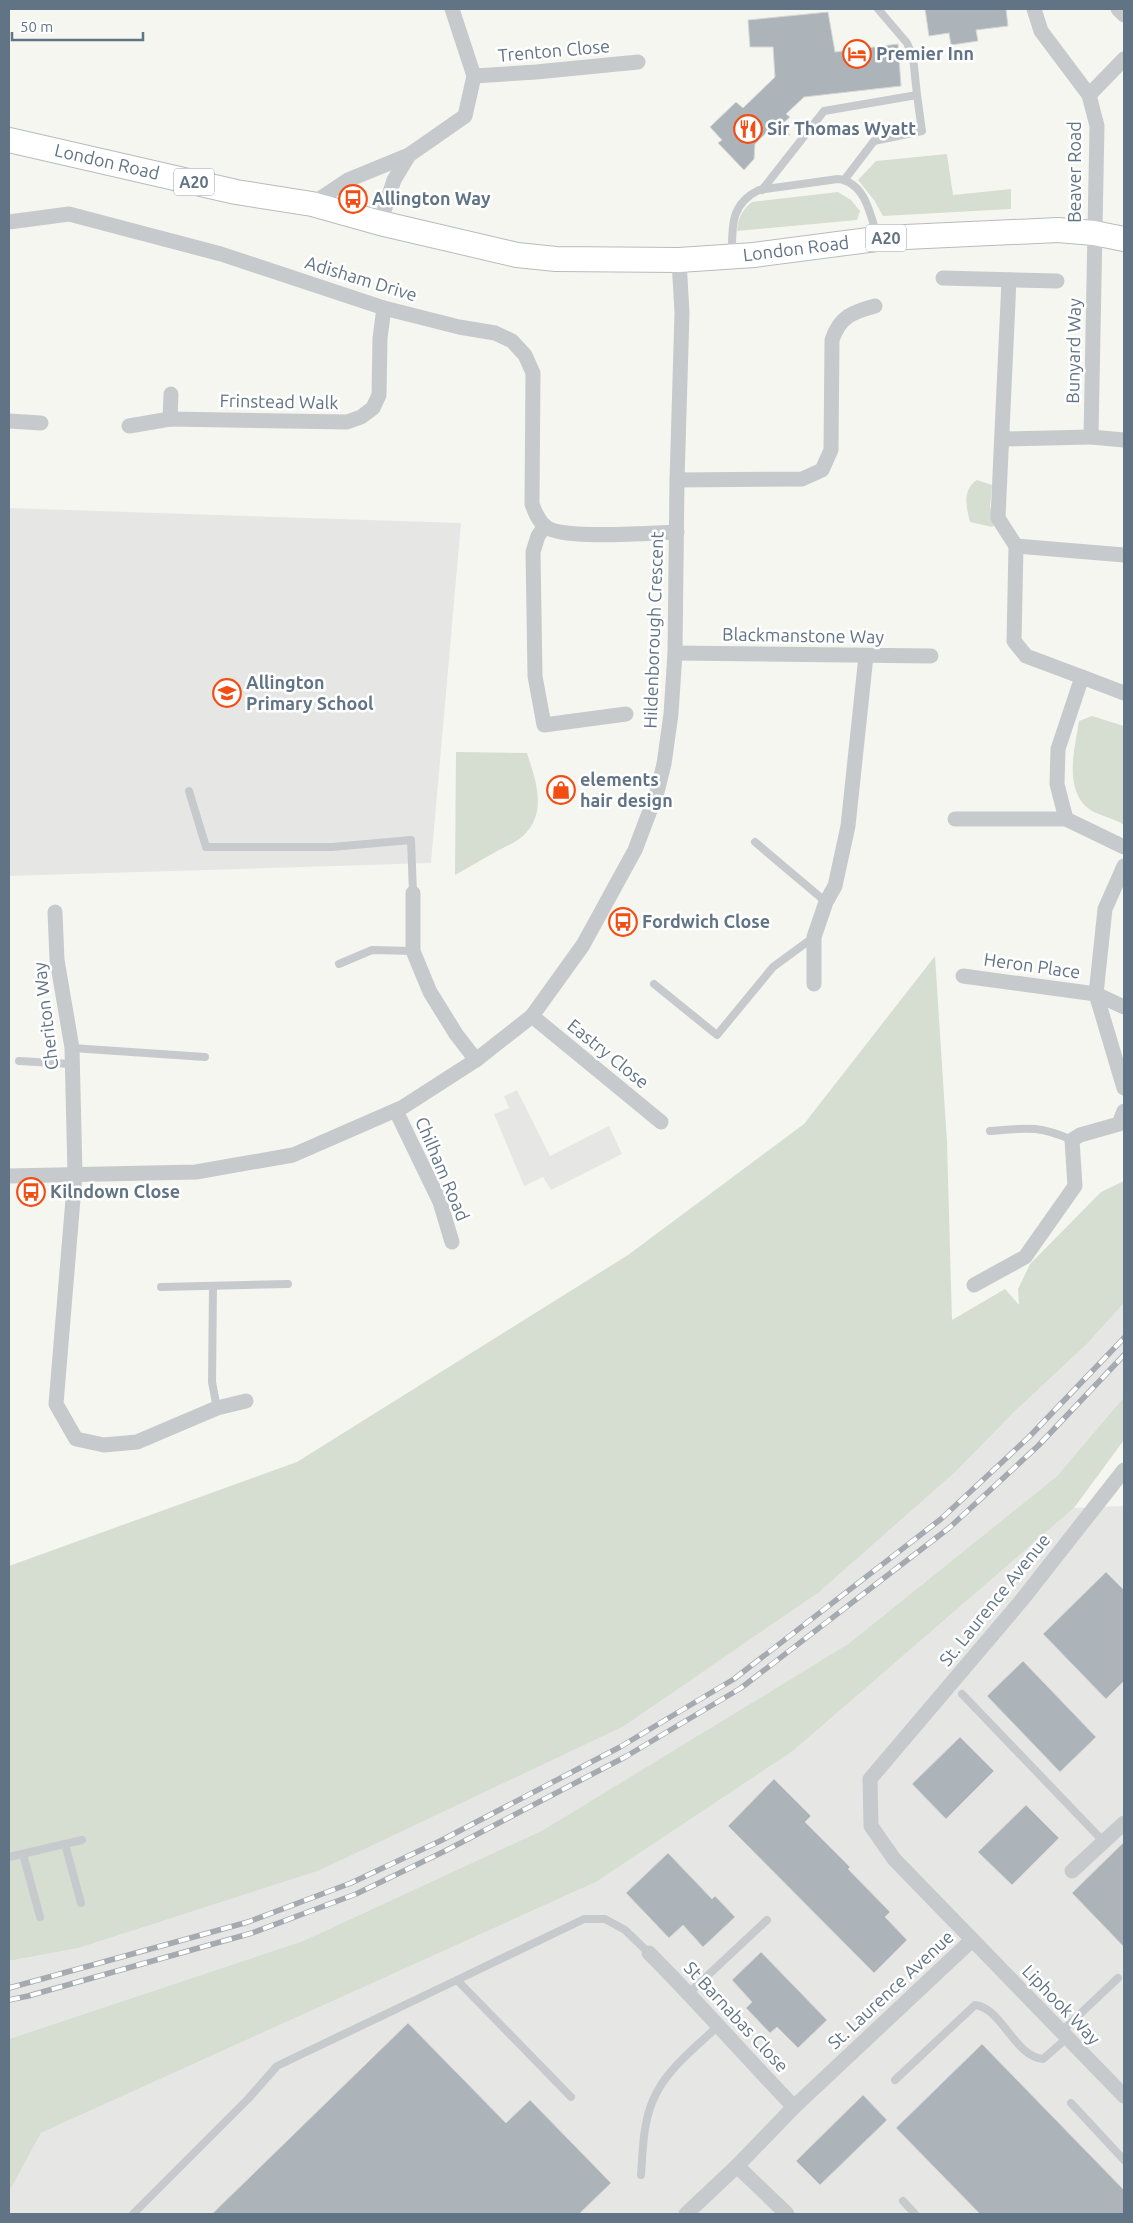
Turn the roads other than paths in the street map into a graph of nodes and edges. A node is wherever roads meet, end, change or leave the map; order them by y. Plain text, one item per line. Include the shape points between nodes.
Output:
1 (452, 9) edge
2 (878, 9) edge
3 (1034, 9) edge
4 (1118, 9) edge
5 (1124, 15) edge
6 (1124, 59) edge
7 (638, 62) dead end
8 (474, 76) junction
9 (917, 95) junction
10 (1089, 95) junction
11 (9, 140) edge
12 (409, 155) junction
13 (845, 179) junction
14 (762, 190) junction
15 (312, 204) junction
16 (9, 222) edge
17 (380, 223) junction
18 (1094, 233) junction
19 (878, 238) junction
20 (1124, 239) edge
21 (732, 257) junction
22 (679, 260) junction
23 (943, 278) dead end
24 (1010, 280) junction
25 (1057, 281) dead end
26 (875, 306) dead end
27 (384, 308) junction
28 (171, 394) dead end
29 (170, 420) junction
30 (9, 421) edge
31 (41, 423) dead end
32 (128, 426) dead end
33 (1091, 437) junction
34 (1003, 439) junction
35 (1124, 440) edge
36 (677, 480) junction
37 (545, 526) junction
38 (676, 532) junction
39 (1016, 546) junction
40 (1124, 555) edge
41 (675, 652) junction
42 (866, 656) junction
43 (931, 656) dead end
44 (1082, 677) junction
45 (1124, 693) edge
46 (626, 714) dead end
47 (189, 792) dead end
48 (955, 819) dead end
49 (1066, 819) junction
50 (755, 842) dead end
51 (1124, 847) edge
52 (1124, 866) edge
53 (414, 892) joint
54 (826, 902) junction
55 (55, 912) dead end
56 (814, 937) junction
57 (413, 951) junction
58 (339, 964) dead end
59 (963, 976) dead end
60 (654, 984) dead end
61 (814, 984) dead end
62 (1096, 994) junction
63 (1124, 1007) edge
64 (532, 1016) junction
65 (72, 1048) junction
66 (205, 1057) dead end
67 (476, 1060) junction
68 (19, 1061) dead end
69 (71, 1064) junction
70 (1124, 1088) edge
71 (396, 1111) junction
72 (1124, 1111) edge
73 (662, 1122) dead end
74 (990, 1131) dead end
75 (1072, 1140) junction
76 (76, 1175) junction
77 (9, 1176) edge
78 (452, 1242) dead end
79 (288, 1284) dead end
80 (974, 1285) dead end
81 (213, 1286) junction
82 (161, 1287) dead end
83 (246, 1401) dead end
84 (216, 1408) junction
85 (1123, 1475) edge
86 (962, 1694) dead end
87 (1124, 1823) edge
88 (82, 1840) dead end
89 (1104, 1842) junction
90 (65, 1844) junction
91 (23, 1854) junction
92 (9, 1857) edge
93 (1072, 1871) dead end
94 (81, 1903) dead end
95 (40, 1917) dead end
96 (767, 1920) dead end
97 (972, 1940) junction
98 (649, 1953) joint
99 (1118, 1978) dead end
100 (457, 1980) junction
101 (689, 1993) junction
102 (718, 2026) junction
103 (1064, 2035) junction
104 (895, 2080) dead end
105 (1124, 2096) edge
106 (571, 2097) dead end
107 (1070, 2103) dead end
108 (794, 2107) junction
109 (1124, 2160) edge
110 (737, 2166) junction
111 (641, 2175) dead end
112 (902, 2201) dead end
113 (133, 2214) edge
114 (686, 2214) edge
115 (787, 2214) edge
116 (915, 2214) edge

1 - 8 street
2 - 9 lane via 907,43 913,57
3 - 10 street, Beaver Road via 1041,31
4 - 5 street
6 - 10 street
7 - 8 street, Trenton Close
8 - 12 street via 465,116
9 - 13 lane via 922,131 874,141
9 - 14 lane via 824,111
10 - 18 street, Beaver Road via 1097,126
11 - 15 main road, London Road / A20 via 236,192
12 - 15 street via 348,180
12 - 17 street via 394,180
13 - 14 lane
13 - 19 lane via 858,189 866,203
14 - 21 lane via 743,202 732,222
15 - 17 main road, London Road / A20
16 - 27 street, Adisham Drive via 69,214 221,254
17 - 22 main road, London Road / A20 via 517,255 556,259
18 - 19 main road, London Road / A20 via 1058,230
18 - 20 main road, London Road / A20
18 - 33 street, Bunyard Way
19 - 21 main road, London Road / A20
21 - 22 main road, London Road / A20
22 - 36 street, Hildenborough Crescent via 682,312
23 - 24 street
24 - 25 street
24 - 34 street
26 - 36 street via 855,311 835,330 832,340 831,450 822,470 802,479
27 - 29 street, Frinstead Walk via 379,395 373,408 361,417 347,422
27 - 37 street, Adisham Drive via 496,333 512,341 525,355 533,373 532,504
28 - 29 street
29 - 32 street, Frinstead Walk
30 - 31 street
33 - 34 street
33 - 35 street
34 - 39 street via 998,518
36 - 38 street, Hildenborough Crescent
37 - 38 street via 565,534
37 - 46 street via 532,552 535,676 544,725
38 - 41 street, Hildenborough Crescent
39 - 40 street
39 - 44 street via 1014,641 1026,656
41 - 42 street, Blackmanstone Way
41 - 64 street, Hildenborough Crescent via 664,764 635,850 583,945
42 - 43 street, Blackmanstone Way
42 - 54 street via 848,826 835,886
44 - 45 street
44 - 49 street via 1058,749 1057,784
47 - 53 lane via 206,846 332,847 411,840
48 - 49 street
49 - 51 street
50 - 54 lane
52 - 62 street via 1105,909
53 - 57 street
54 - 56 street
55 - 65 street, Cheriton Way via 57,960
56 - 60 lane via 773,967 717,1035
56 - 61 street
57 - 58 lane via 372,950
57 - 67 street via 430,992
59 - 62 street, Heron Place
62 - 63 street, Heron Place
62 - 70 street
64 - 67 street, Hildenborough Crescent
64 - 73 street, Eastry Close
65 - 66 lane
65 - 69 street, Cheriton Way
67 - 71 street, Hildenborough Crescent
68 - 69 lane
69 - 76 street, Cheriton Way
71 - 76 street, Hildenborough Crescent via 293,1155 196,1172
71 - 78 street, Chilham Road via 440,1202
72 - 75 street via 1119,1124
74 - 75 lane via 1031,1127
75 - 80 street via 1075,1186 1025,1256
76 - 77 street, Hildenborough Crescent
76 - 84 street via 56,1404 76,1439 104,1445 137,1442
79 - 81 lane
81 - 82 lane
81 - 84 lane via 212,1382
83 - 84 street
85 - 97 street, St. Laurence Avenue via 870,1779 871,1826 894,1859
86 - 89 lane
87 - 89 street
88 - 90 lane
89 - 93 street
90 - 91 lane
90 - 94 lane
91 - 92 lane
91 - 95 lane
96 - 101 lane
97 - 103 street, Liphook Way
97 - 108 street, St. Laurence Avenue
98 - 100 lane via 625,1930 605,1919 584,1920
98 - 101 street, St Barnabas Close
99 - 103 lane
100 - 106 lane
100 - 113 lane via 277,2066
101 - 102 street, St Barnabas Close
102 - 108 street, St Barnabas Close
102 - 111 lane via 657,2092 645,2124
103 - 104 lane via 1043,2059 1036,2058 987,2009 976,2005
103 - 105 street, Liphook Way
107 - 109 lane
108 - 110 street, St. Laurence Avenue
110 - 114 street, St. Laurence Avenue
110 - 115 street
112 - 116 lane

